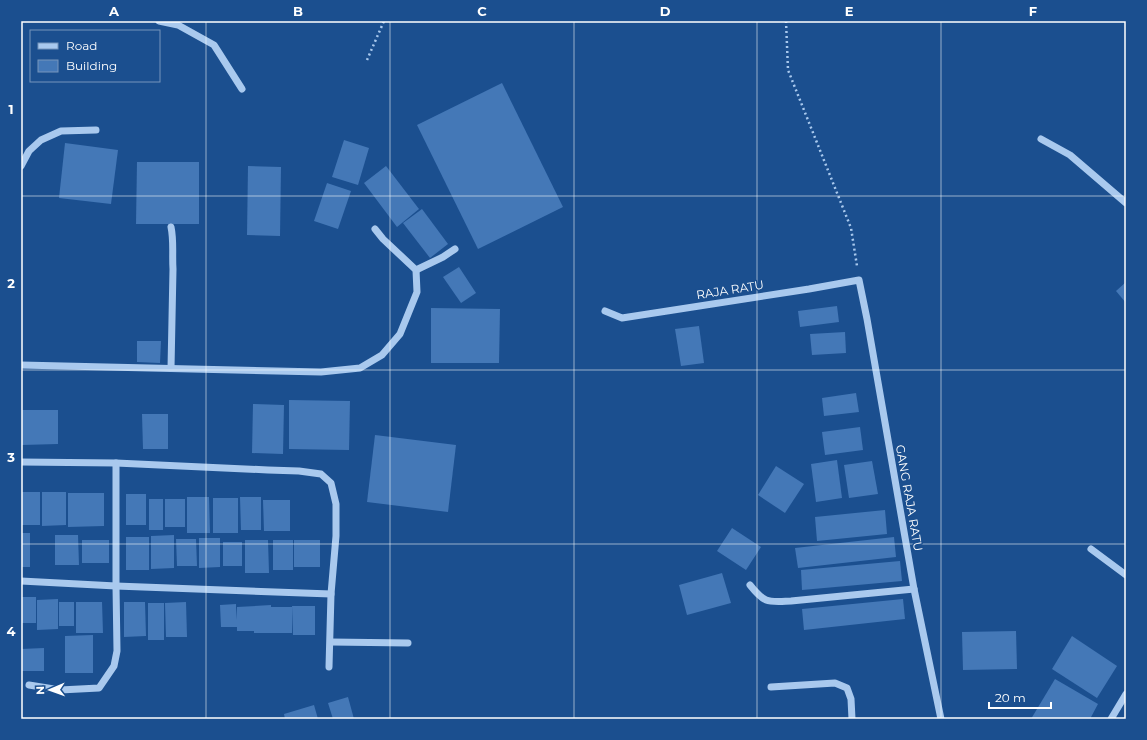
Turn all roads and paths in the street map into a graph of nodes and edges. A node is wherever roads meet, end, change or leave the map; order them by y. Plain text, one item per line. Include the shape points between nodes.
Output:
1 (160, 21) edge
2 (384, 21) edge
3 (786, 21) edge
4 (367, 60) dead end
5 (242, 89) dead end
6 (96, 130) dead end
7 (1040, 139) dead end
8 (21, 166) edge
9 (1126, 203) edge
10 (171, 227) dead end
11 (375, 229) dead end
12 (455, 249) dead end
13 (416, 270) junction
14 (859, 280) junction
15 (604, 311) dead end
16 (21, 365) edge
17 (171, 368) junction
18 (21, 462) edge
19 (116, 463) junction
20 (1091, 549) dead end
21 (1126, 575) edge
22 (21, 582) edge
23 (750, 585) dead end
24 (116, 586) junction
25 (914, 589) junction
26 (331, 594) junction
27 (331, 642) junction
28 (408, 643) dead end
29 (329, 667) dead end
30 (29, 685) dead end
31 (771, 687) dead end
32 (1126, 694) edge
33 (852, 719) edge
34 (941, 719) edge
35 (1111, 719) edge

1 - 5 street via 178,25 214,45
2 - 4 path
3 - 14 path via 788,70 851,228
6 - 8 street via 61,131 42,140 29,151
7 - 9 street via 1070,155
10 - 17 street
11 - 13 street
12 - 13 street
13 - 17 street via 417,292 400,334 382,355 360,368 321,372
14 - 15 street, RAJA RATU via 622,318
14 - 25 street, GANG RAJA RATU
16 - 17 street
18 - 19 street
19 - 24 street
19 - 26 street via 299,470 321,474 331,483 336,504
20 - 21 street
22 - 24 street
23 - 25 street via 764,600 774,602
24 - 26 street
24 - 30 street via 117,651 114,666 99,688 60,690
25 - 34 street, GANG RAJA RATU
26 - 27 street
27 - 28 street
27 - 29 street
31 - 33 street via 836,683 846,688 851,699
32 - 35 street

